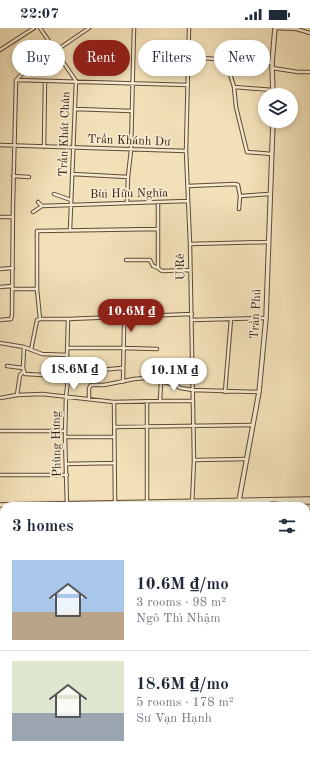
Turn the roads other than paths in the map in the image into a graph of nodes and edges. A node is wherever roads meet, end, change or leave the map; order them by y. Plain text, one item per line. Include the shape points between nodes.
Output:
1 (34, 28) edge
2 (40, 28) edge
3 (89, 28) edge
4 (134, 28) edge
5 (189, 28) edge
6 (275, 28) edge
7 (310, 32) edge
8 (48, 40) edge
9 (189, 40) edge
10 (65, 45) edge
11 (0, 50) edge
12 (272, 63) joint
13 (65, 65) edge
14 (272, 68) junction
15 (310, 72) edge
16 (20, 76) edge
17 (188, 76) edge
18 (231, 76) edge
19 (16, 80) junction
20 (45, 81) junction
21 (76, 82) junction
22 (133, 83) junction
23 (188, 85) junction
24 (234, 87) junction
25 (273, 88) edge
26 (258, 89) edge
27 (75, 109) junction
28 (132, 111) junction
29 (272, 128) edge
30 (0, 145) edge
31 (14, 145) junction
32 (44, 147) junction
33 (73, 148) junction
34 (131, 150) junction
35 (186, 151) junction
36 (272, 154) junction
37 (72, 174) junction
38 (13, 176) junction
39 (29, 177) dead end
40 (128, 177) junction
41 (188, 186) junction
42 (54, 194) dead end
43 (271, 194) junction
44 (240, 196) junction
45 (38, 202) dead end
46 (71, 202) junction
47 (158, 202) junction
48 (188, 202) junction
49 (127, 203) junction
50 (42, 206) junction
51 (239, 209) dead end
52 (33, 212) dead end
53 (0, 217) edge
54 (13, 217) junction
55 (157, 229) junction
56 (70, 230) junction
57 (269, 242) junction
58 (190, 244) junction
59 (126, 260) dead end
60 (12, 268) junction
61 (158, 268) junction
62 (0, 269) edge
63 (190, 270) junction
64 (0, 287) edge
65 (12, 287) junction
66 (37, 289) junction
67 (192, 314) junction
68 (128, 316) junction
69 (266, 318) junction
70 (40, 319) junction
71 (68, 319) junction
72 (231, 319) junction
73 (0, 320) edge
74 (192, 320) junction
75 (0, 343) edge
76 (24, 347) junction
77 (67, 348) junction
78 (124, 348) junction
79 (31, 350) junction
80 (157, 350) dead end
81 (67, 355) junction
82 (7, 366) dead end
83 (23, 368) junction
84 (122, 368) junction
85 (68, 369) junction
86 (23, 372) junction
87 (44, 375) dead end
88 (123, 382) junction
89 (161, 382) junction
90 (193, 390) junction
91 (226, 392) junction
92 (259, 392) junction
93 (17, 395) junction
94 (66, 397) junction
95 (0, 398) edge
96 (90, 399) junction
97 (160, 400) junction
98 (147, 401) junction
99 (193, 401) junction
100 (114, 402) junction
101 (194, 425) junction
102 (254, 425) junction
103 (147, 426) junction
104 (114, 427) junction
105 (0, 431) edge
106 (65, 431) junction
107 (65, 437) junction
108 (114, 437) junction
109 (247, 459) junction
110 (194, 460) junction
111 (114, 463) junction
112 (66, 464) junction
113 (0, 475) edge
114 (67, 475) junction
115 (310, 501) edge
116 (67, 502) edge
117 (115, 502) edge
118 (147, 502) edge
119 (192, 502) edge
120 (239, 502) edge
121 (274, 502) edge
122 (297, 502) edge

1 - 11 street
2 - 8 street, Trần Khát Chân
3 - 10 street
4 - 22 street
5 - 9 street, U Rê
6 - 7 street
6 - 12 street
12 - 14 street
13 - 21 street, Trần Khát Chân
14 - 15 street
14 - 25 street
16 - 19 street
17 - 23 street, U Rê
18 - 24 street
19 - 20 street
19 - 31 street
20 - 21 street
20 - 32 street
21 - 22 street
21 - 27 street, Trần Khát Chân
22 - 23 street
22 - 28 street
23 - 35 street, U Rê
24 - 26 street
24 - 36 street via 247,152
27 - 28 street
27 - 33 street, Trần Khát Chân
28 - 34 street
29 - 36 street, Trần Phú
30 - 31 street, Trần Khánh Dư
31 - 32 street, Trần Khánh Dư
31 - 38 street
32 - 33 street, Trần Khánh Dư
33 - 34 street, Trần Khánh Dư
33 - 37 street, Trần Khát Chân
34 - 35 street, Trần Khánh Dư
34 - 40 street
35 - 41 street, U Rê
36 - 43 street, Trần Phú
37 - 40 street
37 - 46 street, Trần Khát Chân
38 - 39 street
38 - 54 street
40 - 49 street
41 - 44 street via 235,184 238,185
41 - 48 street, U Rê
42 - 46 street
43 - 44 street
43 - 57 street, Trần Phú
44 - 51 street
45 - 50 street
46 - 49 street, Bùi Hữu Nghĩa
46 - 50 street, Bùi Hữu Nghĩa
46 - 56 street, Trần Khát Chân
47 - 48 street, Bùi Hữu Nghĩa
47 - 49 street, Bùi Hữu Nghĩa
47 - 55 street
48 - 58 street, U Rê
50 - 52 street
53 - 54 street
54 - 60 street
55 - 56 street
55 - 61 street
56 - 66 street via 37,231
57 - 58 street
57 - 69 street, Trần Phú
58 - 63 street, U Rê
59 - 61 street via 148,259
60 - 62 street
60 - 65 street
61 - 63 street
63 - 67 street, U Rê
64 - 65 street
65 - 66 street
65 - 73 street via 11,319
66 - 70 street
67 - 68 street
67 - 74 street, U Rê
68 - 71 street
68 - 78 street via 124,327
69 - 72 street
69 - 92 street, Trần Phú
70 - 71 street
70 - 79 street via 36,322
71 - 77 street, Phùng Hưng
72 - 74 street
72 - 91 street
74 - 90 street, U Rê
75 - 76 street
76 - 79 street
76 - 83 street
77 - 78 street
77 - 81 street, Phùng Hưng
78 - 80 street
78 - 84 street
79 - 81 street via 42,354
81 - 85 street, Phùng Hưng
82 - 83 street
83 - 86 street
84 - 85 street via 90,371
84 - 88 street
85 - 94 street, Phùng Hưng
86 - 87 street
86 - 93 street via 20,375
88 - 89 street via 134,378
88 - 96 street via 91,385
89 - 90 street
89 - 97 street
90 - 91 street
90 - 99 street, U Rê
91 - 92 street
92 - 102 street, Trần Phú
93 - 94 street via 42,394
93 - 95 street
94 - 96 street
94 - 106 street, Phùng Hưng
96 - 100 street
97 - 98 street
97 - 99 street
98 - 100 street
98 - 103 street
99 - 101 street, U Rê
100 - 104 street
101 - 102 street
101 - 103 street
101 - 110 street, U Rê
102 - 109 street, Trần Phú
103 - 104 street
103 - 118 street
104 - 108 street
105 - 106 street
106 - 107 street, Phùng Hưng
107 - 108 street
107 - 112 street, Phùng Hưng
108 - 111 street
109 - 110 street
109 - 120 street, Trần Phú
110 - 119 street, U Rê
111 - 112 street
111 - 117 street
112 - 114 street, Phùng Hưng
113 - 114 street
114 - 116 street, Phùng Hưng
115 - 121 street
115 - 122 street

